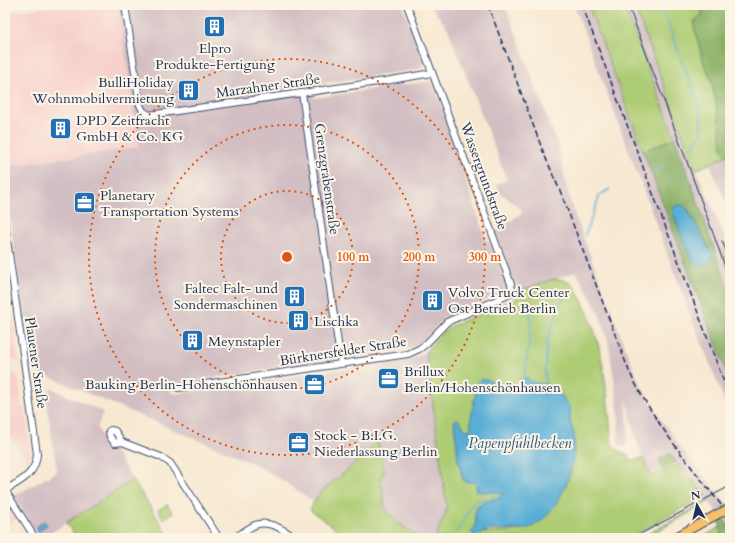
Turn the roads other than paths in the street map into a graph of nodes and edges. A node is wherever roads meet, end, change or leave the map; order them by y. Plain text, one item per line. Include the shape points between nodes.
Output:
1 (125, 5) edge
2 (407, 5) edge
3 (432, 73) junction
4 (302, 93) junction
5 (5, 225) edge
6 (512, 288) joint
7 (341, 364) junction
8 (178, 388) dead end
9 (122, 442) dead end
10 (5, 490) edge
11 (730, 508) edge
12 (35, 538) edge
13 (219, 538) edge
14 (234, 538) edge
15 (296, 538) edge
16 (674, 538) edge

1 - 4 street, Marzahner Straße via 140,105 146,113 153,115
2 - 3 street
3 - 4 street, Marzahner Straße
3 - 6 street, Wassergrundstraße
4 - 7 street, Grenzgrabenstraße
5 - 10 street, Plauener Straße via 37,454 35,465 29,474
6 - 7 street, Bürknersfelder Straße via 510,294 447,322 415,352
7 - 8 street, Bürknersfelder Straße
9 - 13 street via 170,463
10 - 12 street
11 - 16 main road, bridge
14 - 15 street via 253,526 263,524 278,527

